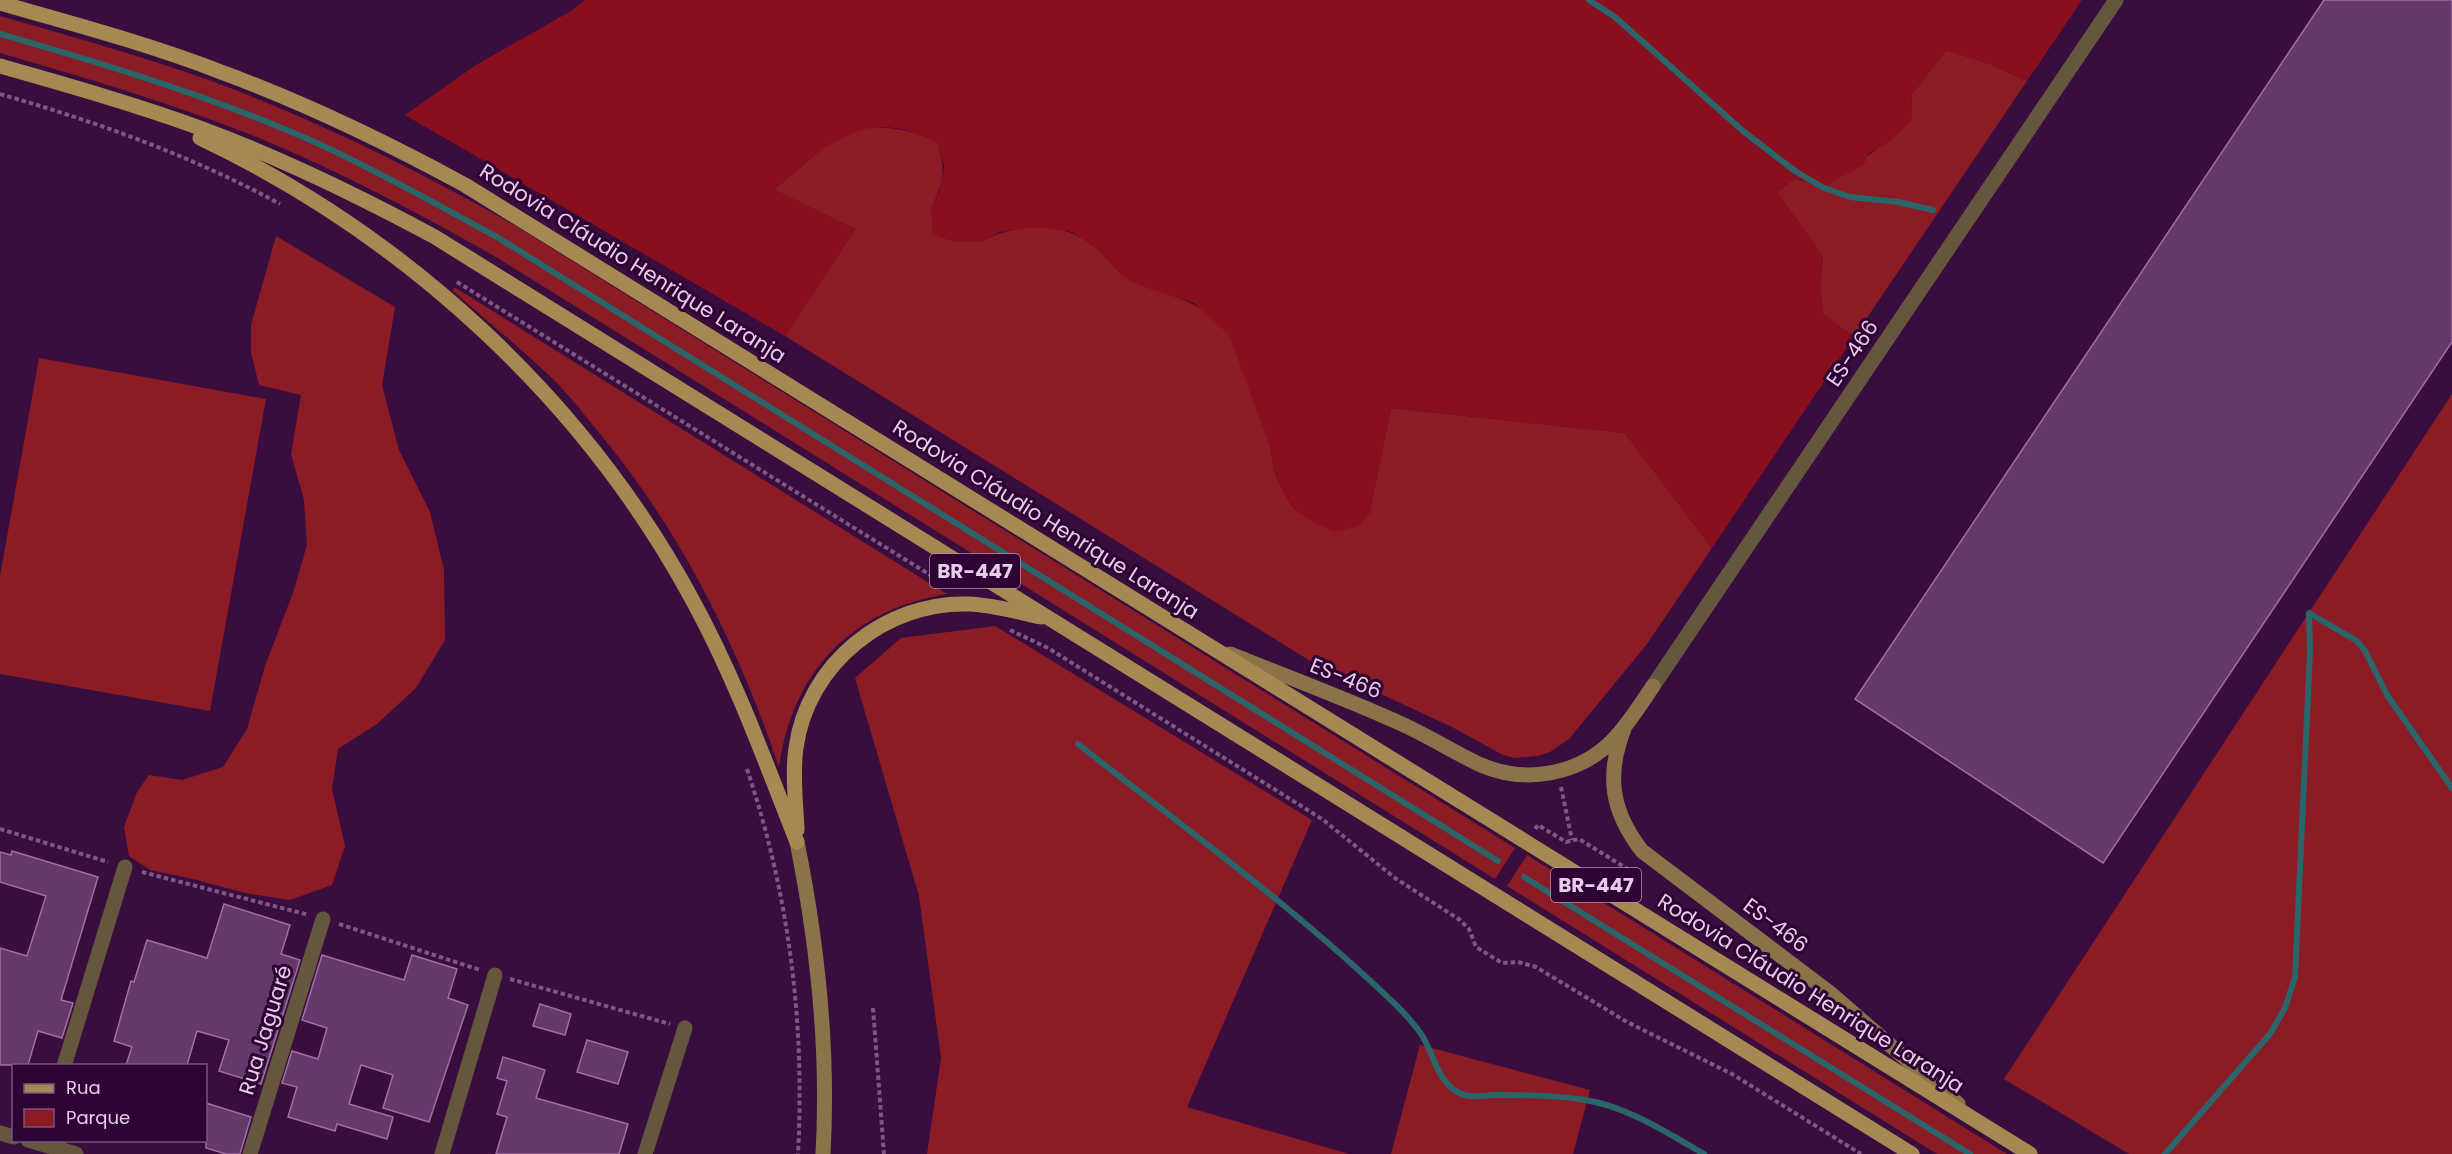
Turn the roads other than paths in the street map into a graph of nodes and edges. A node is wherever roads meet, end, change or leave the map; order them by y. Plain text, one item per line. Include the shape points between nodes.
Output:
1 (2116, 0) edge
2 (0, 3) edge
3 (0, 66) edge
4 (76, 88) junction
5 (1054, 620) junction
6 (1211, 646) junction
7 (1624, 729) junction
8 (797, 842) junction
9 (124, 867) road end
10 (323, 919) road end
11 (495, 975) road end
12 (684, 1028) road end
13 (64, 1064) edge
14 (1981, 1124) junction
15 (37, 1145) edge
16 (76, 1154) edge
17 (249, 1154) edge
18 (442, 1154) edge
19 (645, 1154) edge
20 (823, 1154) edge
21 (1912, 1154) edge
22 (2030, 1154) edge

1 - 7 street, ES-466
2 - 6 main road, Rodovia Cláudio Henrique Laranja / BR-447 via 221,71 405,153 522,219
3 - 4 main road, BR-447
4 - 5 main road, BR-447 via 138,106 260,151 435,237
4 - 8 main road via 178,127 276,177 368,236 494,341 603,463 693,600 740,698
5 - 8 main road via 991,606 927,608 887,622 851,646 821,681 801,724 794,770
5 - 21 main road, BR-447
6 - 7 street, ES-466 via 1397,722 1496,771 1532,775 1558,771 1598,753
6 - 14 main road, Rodovia Cláudio Henrique Laranja / BR-447
7 - 14 street, ES-466 via 1613,764 1615,801 1630,836 1648,856 1830,993
8 - 20 street via 817,955 822,1012
9 - 13 street
10 - 17 street, Rua Jaguaré
11 - 18 street
12 - 19 street
14 - 22 main road, Rodovia Cláudio Henrique Laranja / BR-447
15 - 16 street

